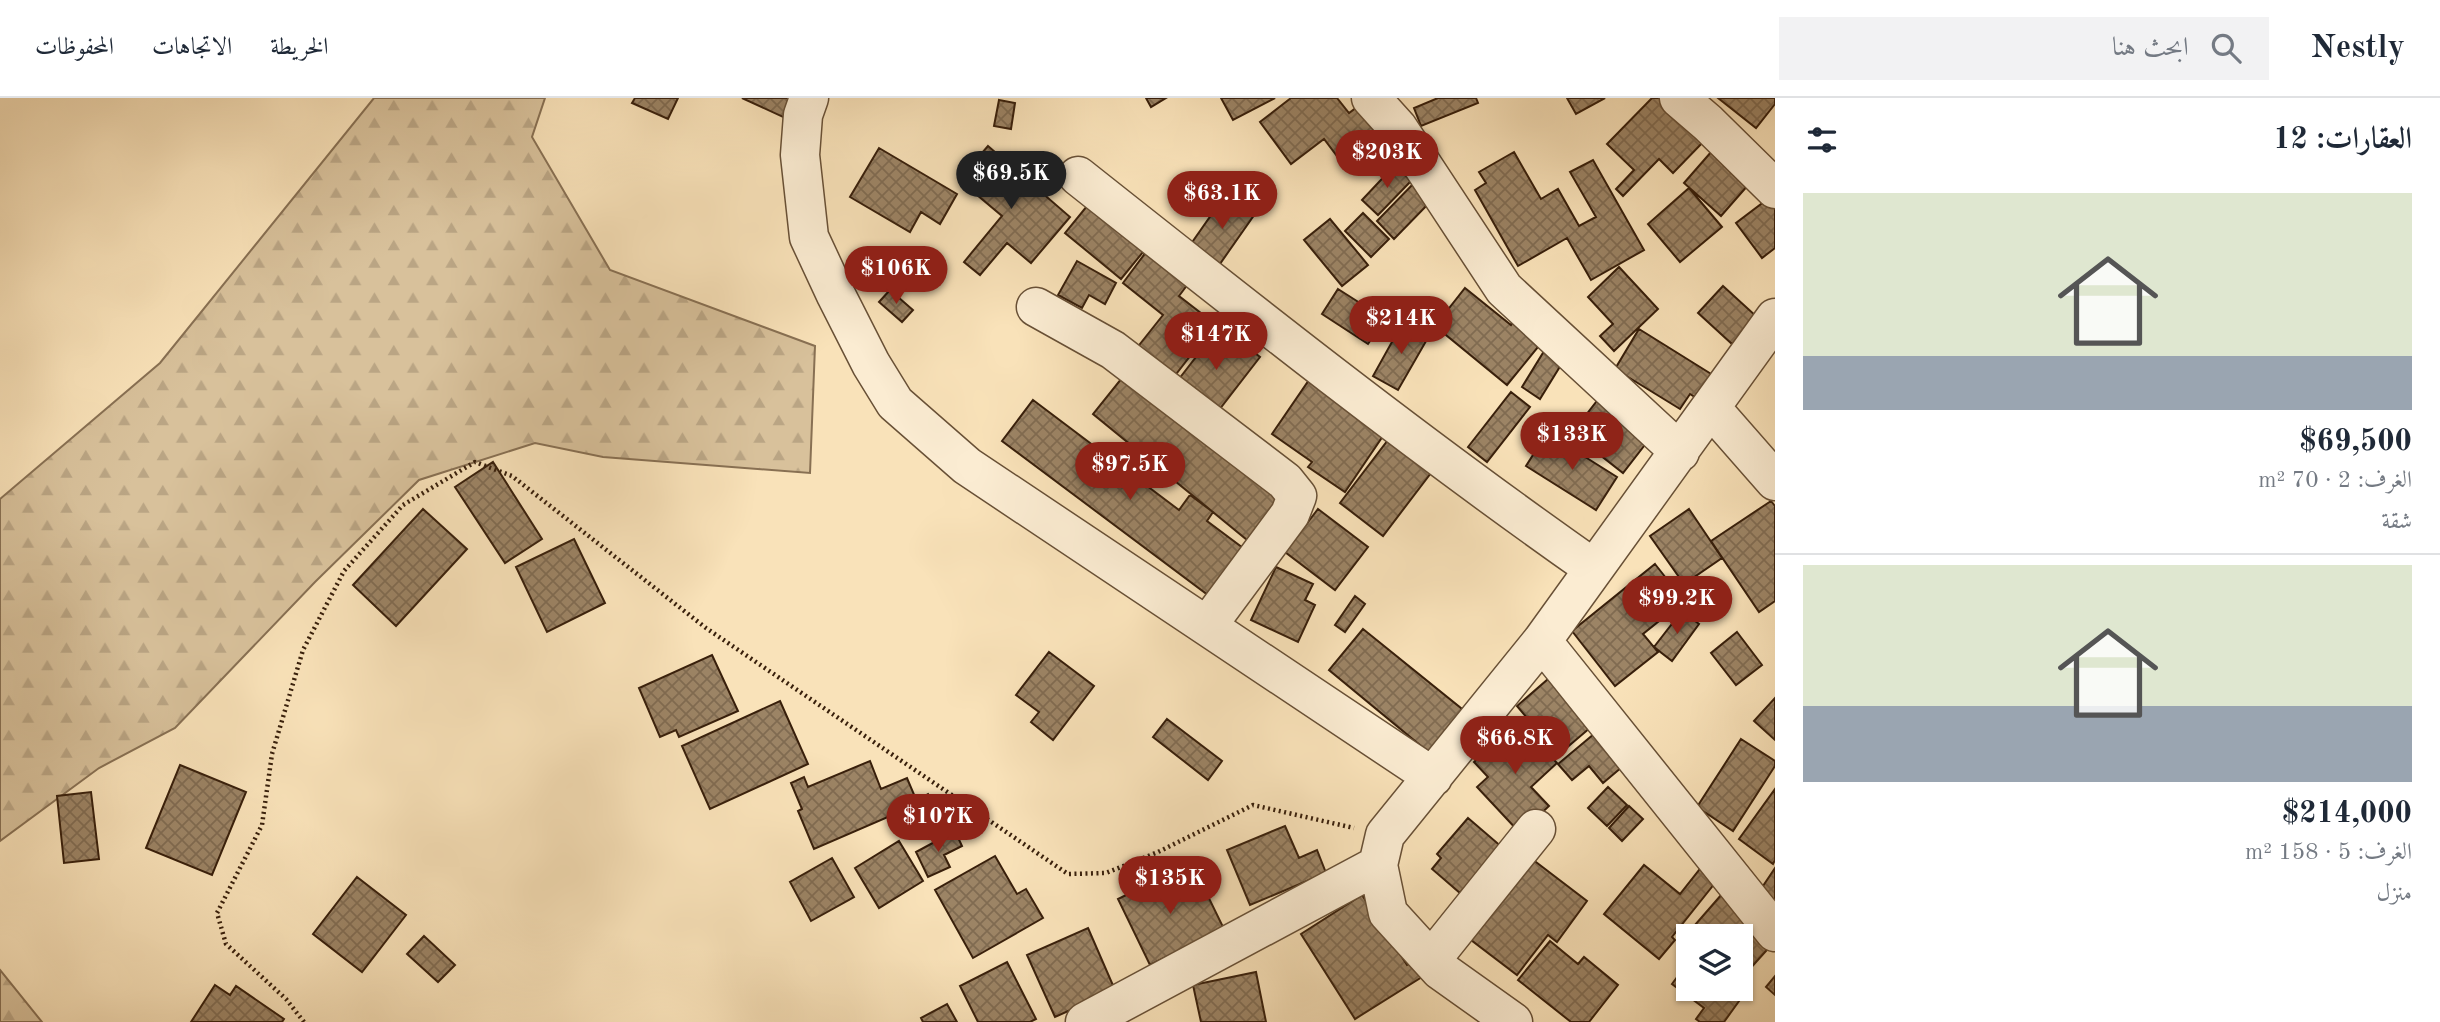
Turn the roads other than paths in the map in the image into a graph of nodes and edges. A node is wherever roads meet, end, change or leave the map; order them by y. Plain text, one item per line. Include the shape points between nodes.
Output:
1 (809, 98) edge
2 (1371, 98) edge
3 (1679, 98) edge
4 (1078, 176) dead end
5 (1775, 189) edge
6 (1035, 307) dead end
7 (1775, 318) edge
8 (1712, 408) junction
9 (1680, 452) junction
10 (1775, 481) edge
11 (1593, 568) junction
12 (1207, 626) junction
13 (1542, 641) junction
14 (1433, 777) junction
15 (1536, 829) dead end
16 (1381, 850) junction
17 (1775, 932) edge
18 (1431, 960) junction
19 (1505, 1020) edge
20 (1085, 1022) edge

1 - 12 street via 800,155 809,237 895,403 967,466
2 - 9 street via 1398,128 1504,289
3 - 5 street
4 - 11 street via 1364,402
6 - 12 street via 1112,350 1285,481 1297,496 1290,514
7 - 8 street
8 - 9 street
8 - 10 street
9 - 11 street
11 - 13 street
12 - 14 street
13 - 14 street
13 - 17 street
14 - 16 street
15 - 18 street
16 - 18 street via 1388,913
16 - 20 street
18 - 19 street

